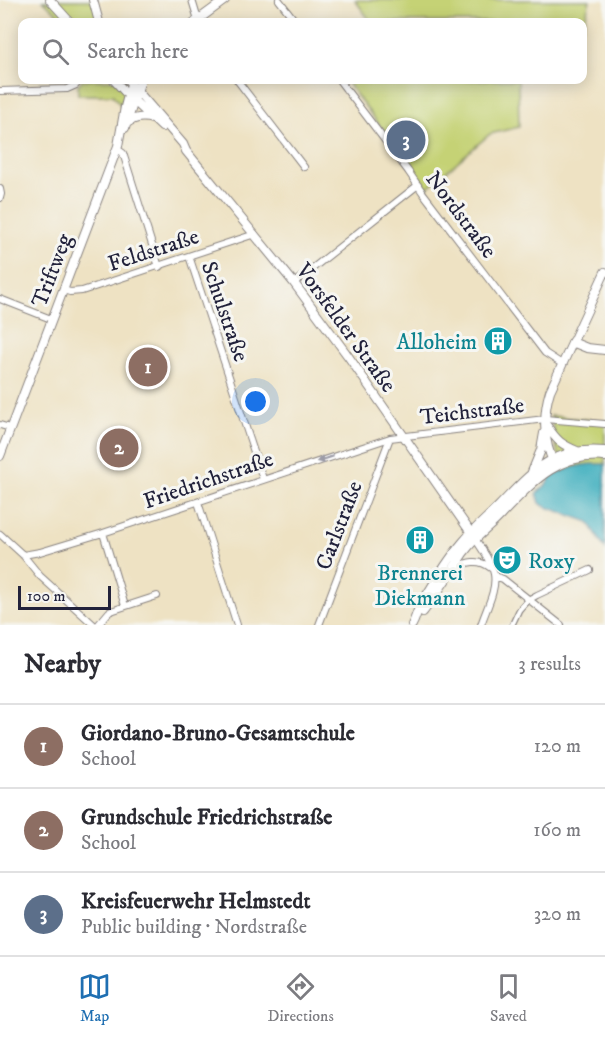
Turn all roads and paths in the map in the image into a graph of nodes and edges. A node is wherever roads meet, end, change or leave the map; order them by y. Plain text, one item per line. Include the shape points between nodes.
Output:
1 (50, 0) edge
2 (192, 0) edge
3 (225, 0) edge
4 (279, 0) edge
5 (93, 1) edge
6 (66, 18) edge
7 (96, 18) edge
8 (195, 18) edge
9 (201, 18) edge
10 (293, 18) edge
11 (77, 84) edge
12 (118, 84) edge
13 (130, 84) edge
14 (132, 84) edge
15 (140, 84) edge
16 (240, 84) edge
17 (342, 84) edge
18 (0, 91) edge
19 (137, 91) junction
20 (131, 98) junction
21 (155, 120) junction
22 (127, 123) junction
23 (117, 147) junction
24 (186, 151) junction
25 (304, 167) dead end
26 (418, 185) junction
27 (0, 189) edge
28 (0, 198) edge
29 (255, 234) junction
30 (189, 256) junction
31 (159, 267) junction
32 (605, 272) edge
33 (294, 283) junction
34 (63, 290) junction
35 (0, 299) edge
36 (51, 319) junction
37 (572, 342) junction
38 (605, 350) edge
39 (562, 364) junction
40 (545, 422) junction
41 (0, 424) edge
42 (605, 424) edge
43 (10, 428) junction
44 (403, 436) junction
45 (390, 438) junction
46 (578, 451) junction
47 (605, 451) edge
48 (0, 456) edge
49 (605, 457) edge
50 (554, 462) junction
51 (531, 474) junction
52 (263, 479) junction
53 (198, 502) junction
54 (103, 533) junction
55 (0, 534) edge
56 (473, 536) junction
57 (23, 555) junction
58 (454, 568) junction
59 (590, 570) dead end
60 (494, 573) junction
61 (157, 596) dead end
62 (528, 600) junction
63 (125, 606) junction
64 (413, 623) edge
65 (94, 625) edge
66 (98, 625) edge
67 (237, 625) edge
68 (319, 625) edge
69 (482, 625) edge
70 (512, 625) edge
71 (561, 625) edge

1 - 6 main road
2 - 8 street
3 - 9 main road
4 - 10 street
5 - 7 main road
11 - 18 street via 67,89
12 - 20 main road, Vorsfelder Straße
13 - 20 main road
14 - 19 main road, Vorsfelder Straße
15 - 19 main road
16 - 25 street
17 - 26 street, Nordstraße
19 - 20 main road
19 - 24 main road, Vorsfelder Straße
20 - 21 main road, Vorsfelder Straße
20 - 22 main road
20 - 23 main road, Triftweg
21 - 22 main road via 139,117
21 - 24 main road, Vorsfelder Straße
22 - 23 main road
23 - 31 street via 123,153
23 - 34 main road, Triftweg
24 - 29 main road, Vorsfelder Straße
26 - 33 street
26 - 39 street, Nordstraße via 545,353
27 - 28 street
29 - 30 street, Feldstraße
29 - 33 main road, Vorsfelder Straße
30 - 31 street, Feldstraße
30 - 52 street, Schulstraße
31 - 34 street, Feldstraße via 82,291
32 - 37 main road
33 - 44 main road, Vorsfelder Straße
34 - 36 main road, Triftweg
35 - 36 street
36 - 43 main road, Triftweg
37 - 38 street
37 - 39 main road
39 - 40 main road via 549,391
40 - 42 street, Teichstraße
40 - 44 street, Teichstraße
40 - 46 main road via 563,445
40 - 50 main road
40 - 51 main road via 541,450
41 - 43 street
43 - 48 main road, Triftweg
44 - 45 street, Friedrichstraße
44 - 56 main road, Vorsfelder Straße
45 -> 52 street, Friedrichstraße
45 - 68 street, Carlstraße
46 - 47 main road
46 - 50 main road
49 - 50 main road
50 - 51 main road
50 - 56 main road via 495,522
51 - 56 main road
52 - 53 street, Friedrichstraße
53 - 54 street, Friedrichstraße
53 - 67 street
54 - 57 street, Friedrichstraße
54 - 63 street
55 - 57 street
56 - 58 main road
56 - 60 street
56 - 64 main road via 448,562
57 - 65 street via 40,576
58 - 60 street via 472,561 484,563
58 - 64 main road
59 - 62 street
60 - 62 street
60 - 69 street via 493,592
61 - 63 street
62 - 70 street
62 - 71 street
63 - 66 street via 109,612

